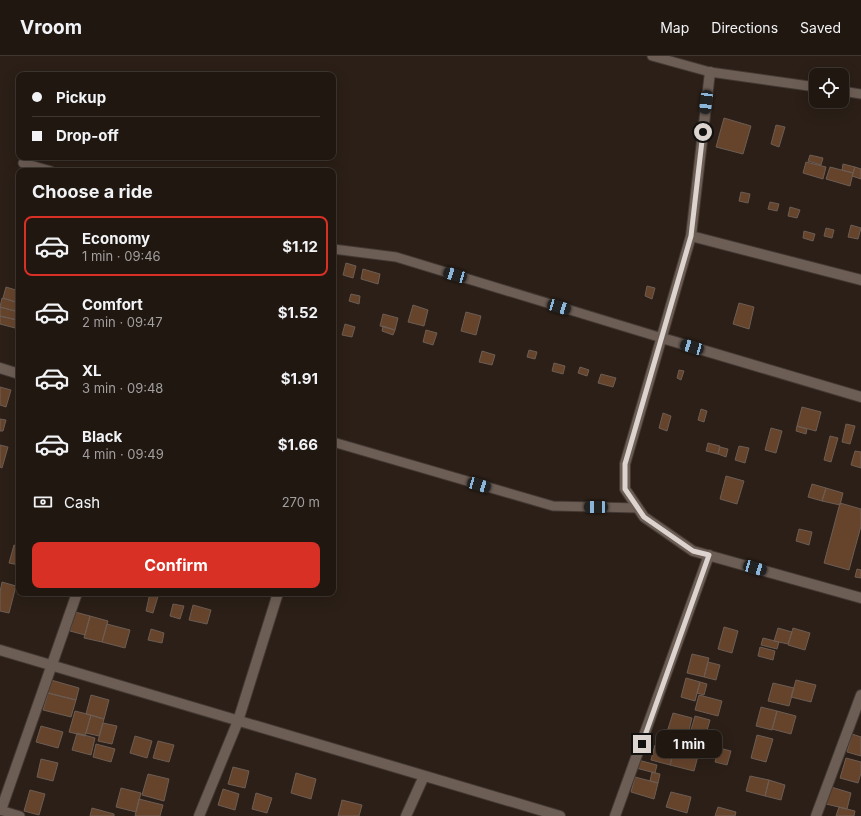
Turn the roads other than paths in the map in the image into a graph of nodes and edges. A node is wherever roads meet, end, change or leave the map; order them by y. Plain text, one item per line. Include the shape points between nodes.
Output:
1 (652, 56) edge
2 (710, 72) junction
3 (809, 86) edge
4 (849, 92) edge
5 (861, 94) edge
6 (23, 163) dead end
7 (40, 168) edge
8 (691, 236) junction
9 (336, 249) edge
10 (861, 280) edge
11 (662, 338) junction
12 (0, 368) edge
13 (16, 373) edge
14 (861, 397) edge
15 (336, 443) edge
16 (638, 508) junction
17 (709, 555) junction
18 (75, 596) edge
19 (277, 596) edge
20 (861, 598) edge
21 (0, 650) edge
22 (52, 666) junction
23 (861, 695) edge
24 (238, 721) junction
25 (424, 776) junction
26 (1, 810) edge
27 (20, 816) edge
28 (199, 816) edge
29 (406, 816) edge
30 (560, 816) edge
31 (616, 816) edge
32 (816, 816) edge

1 - 2 lane
2 - 3 lane
2 - 8 street
4 - 5 lane
6 - 7 lane
8 - 10 street
8 - 11 street
9 - 11 lane via 396,258
11 - 14 street
11 - 16 street via 625,464 625,489
12 - 13 street
15 - 16 lane via 553,506
16 - 17 street via 644,517 693,551
17 - 20 street
17 - 31 street
18 - 22 street
19 - 24 street
21 - 22 street
22 - 24 street
22 - 26 street
23 - 32 street
24 - 25 street
24 - 28 street
25 - 29 street
25 - 30 street
26 - 27 lane

